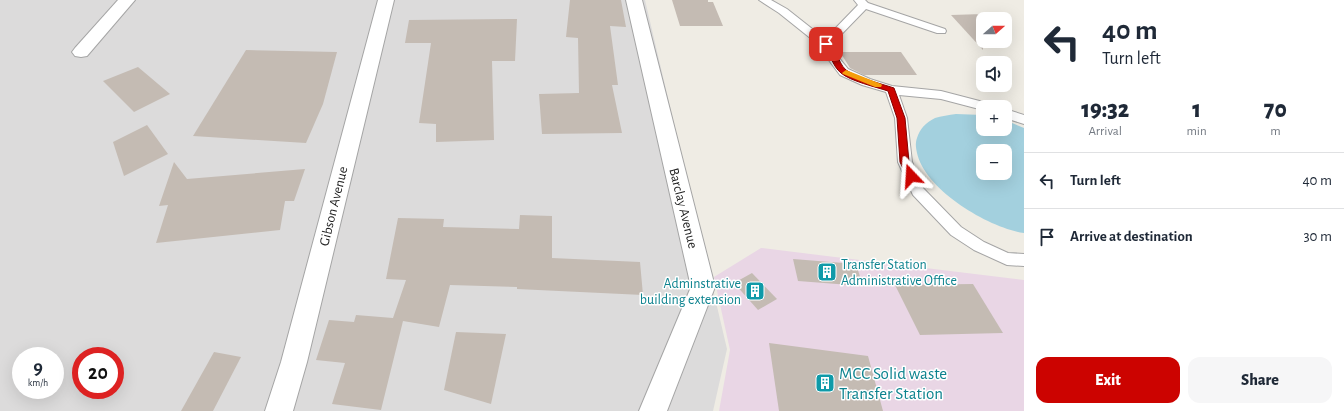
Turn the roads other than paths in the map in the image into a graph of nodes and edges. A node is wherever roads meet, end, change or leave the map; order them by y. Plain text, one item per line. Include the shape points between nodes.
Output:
1 (127, 0) edge
2 (386, 0) edge
3 (634, 0) edge
4 (764, 0) edge
5 (861, 3) edge
6 (942, 31) dead end
7 (826, 44) junction
8 (81, 52) dead end
9 (891, 90) junction
10 (976, 104) edge
11 (1012, 116) edge
12 (1024, 120) edge
13 (1024, 260) edge
14 (279, 411) edge
15 (653, 411) edge

1 - 8 street
2 - 14 street, Gibson Avenue via 294,362
3 - 15 street, Barclay Avenue via 703,287
4 - 7 lane via 783,11
5 - 6 lane
5 - 7 lane
7 - 9 lane via 844,72
9 - 10 lane via 941,95
9 - 13 lane via 901,118 905,162 918,191 956,231 979,246 1007,259
11 - 12 lane

